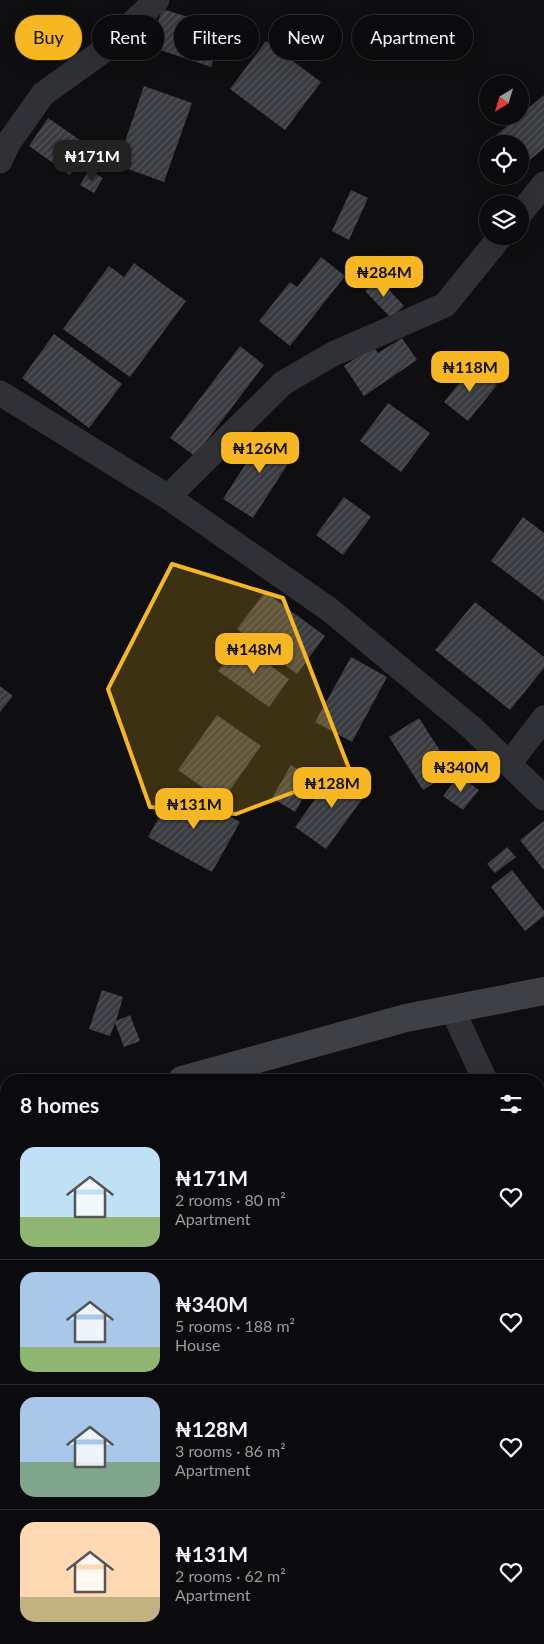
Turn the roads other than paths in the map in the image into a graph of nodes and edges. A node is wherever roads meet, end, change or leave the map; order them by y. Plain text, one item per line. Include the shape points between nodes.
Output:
1 (157, 0) edge
2 (0, 161) edge
3 (544, 184) edge
4 (529, 203) edge
5 (495, 245) edge
6 (0, 393) edge
7 (168, 497) junction
8 (544, 718) edge
9 (509, 764) junction
10 (544, 798) edge
11 (544, 991) edge
12 (452, 1009) junction
13 (219, 1074) edge
14 (482, 1074) edge

1 - 2 street via 100,53 44,94 9,142
3 - 4 street
5 - 7 street via 445,305 333,354 283,383
6 - 7 street
7 - 9 street via 330,610 472,728
8 - 9 street
9 - 10 street
11 - 12 main road
12 - 13 main road via 406,1018
12 - 14 street

